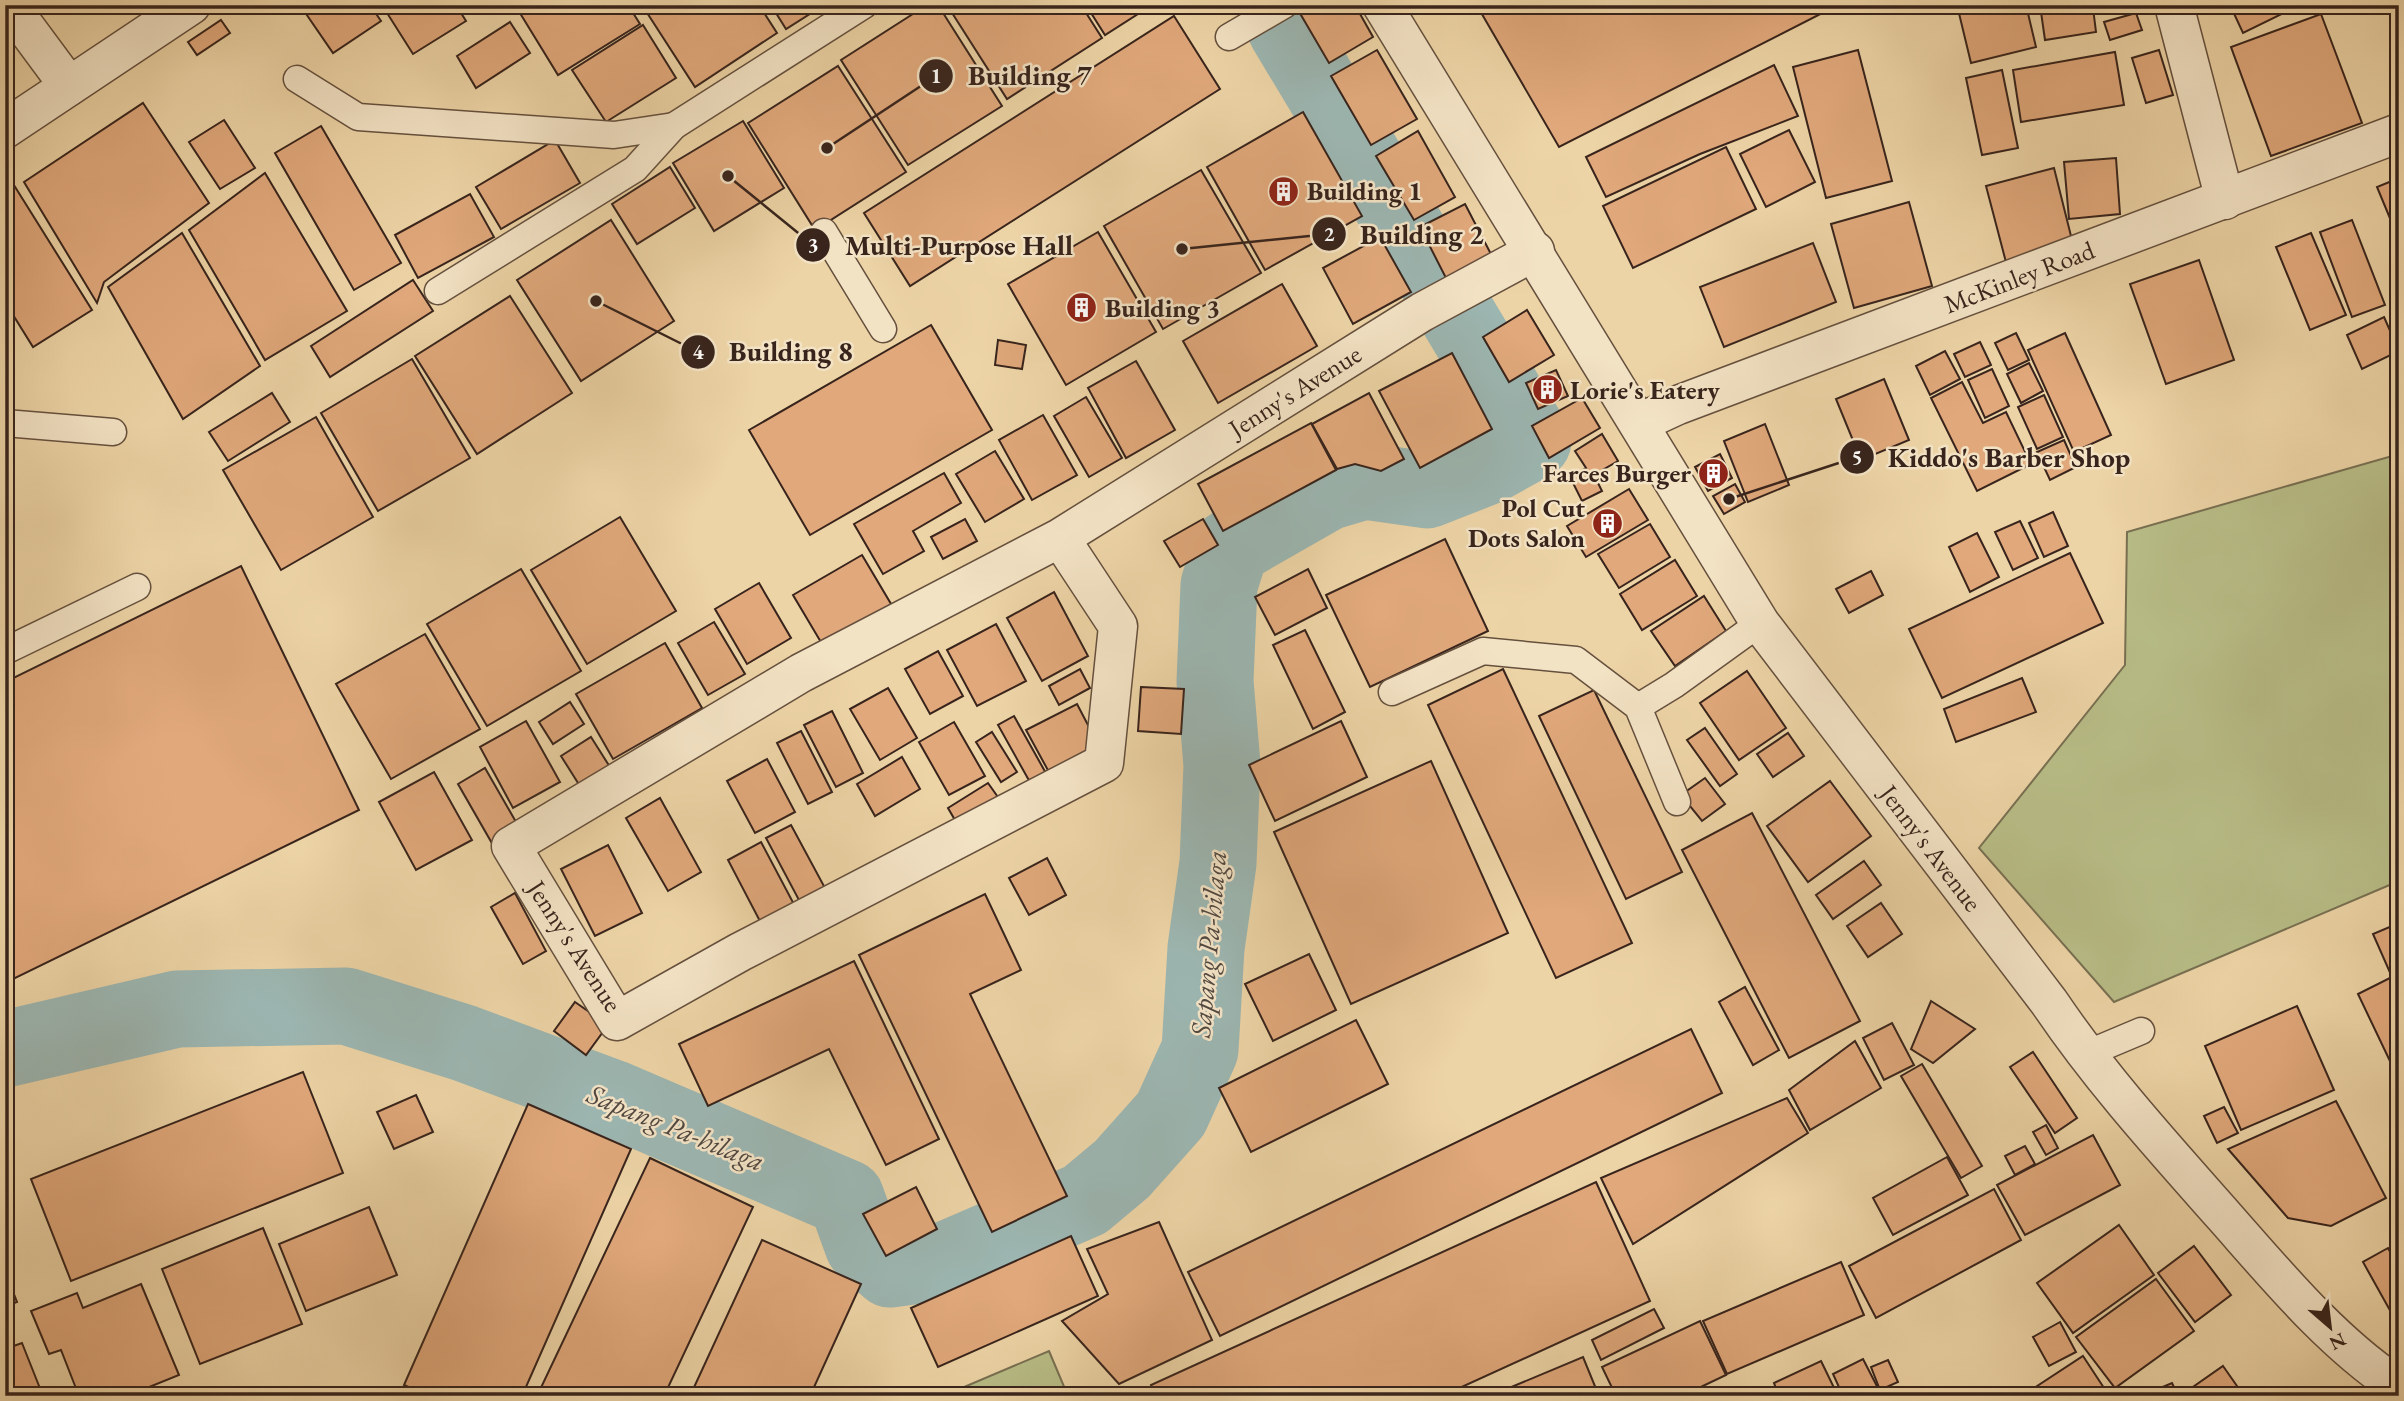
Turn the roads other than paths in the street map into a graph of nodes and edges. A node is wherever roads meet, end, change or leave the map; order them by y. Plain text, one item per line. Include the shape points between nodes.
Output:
1 (9, 5) edge
2 (191, 5) edge
3 (864, 5) edge
4 (1284, 5) edge
5 (1382, 5) edge
6 (2174, 5) edge
7 (1230, 37) dead end
8 (297, 79) dead end
9 (69, 86) junction
10 (674, 126) junction
11 (5, 129) edge
12 (2399, 133) edge
13 (2225, 200) junction
14 (824, 232) dead end
15 (1535, 251) junction
16 (438, 291) dead end
17 (883, 329) dead end
18 (5, 423) edge
19 (1639, 423) junction
20 (113, 432) dead end
21 (1060, 538) junction
22 (137, 587) dead end
23 (1760, 622) junction
24 (5, 651) edge
25 (1392, 692) dead end
26 (1638, 707) junction
27 (1677, 802) dead end
28 (2141, 1031) dead end
29 (2084, 1055) junction
30 (2399, 1387) edge

1 - 9 street
2 - 9 street
3 - 10 lane
4 - 7 lane
5 - 15 street, Jenny's Avenue
6 - 13 street
8 - 10 lane via 358,117 614,135
9 - 11 street
10 - 16 lane via 635,169
12 - 13 street, McKinley Road
13 - 19 street, McKinley Road
14 - 17 lane
15 - 19 street, Jenny's Avenue
15 - 21 street, Jenny's Avenue via 1422,312
18 - 20 lane
19 - 23 street, Jenny's Avenue
21 - 21 street, Jenny's Avenue via 1118,626 1104,764 740,952 617,1021 511,846 801,673
22 - 24 lane
23 - 26 lane
23 - 29 street, Jenny's Avenue via 2049,1002
25 - 26 lane via 1483,651 1576,660
26 - 27 lane
28 - 29 lane
29 - 30 street, Jenny's Avenue via 2270,1268 2370,1368

